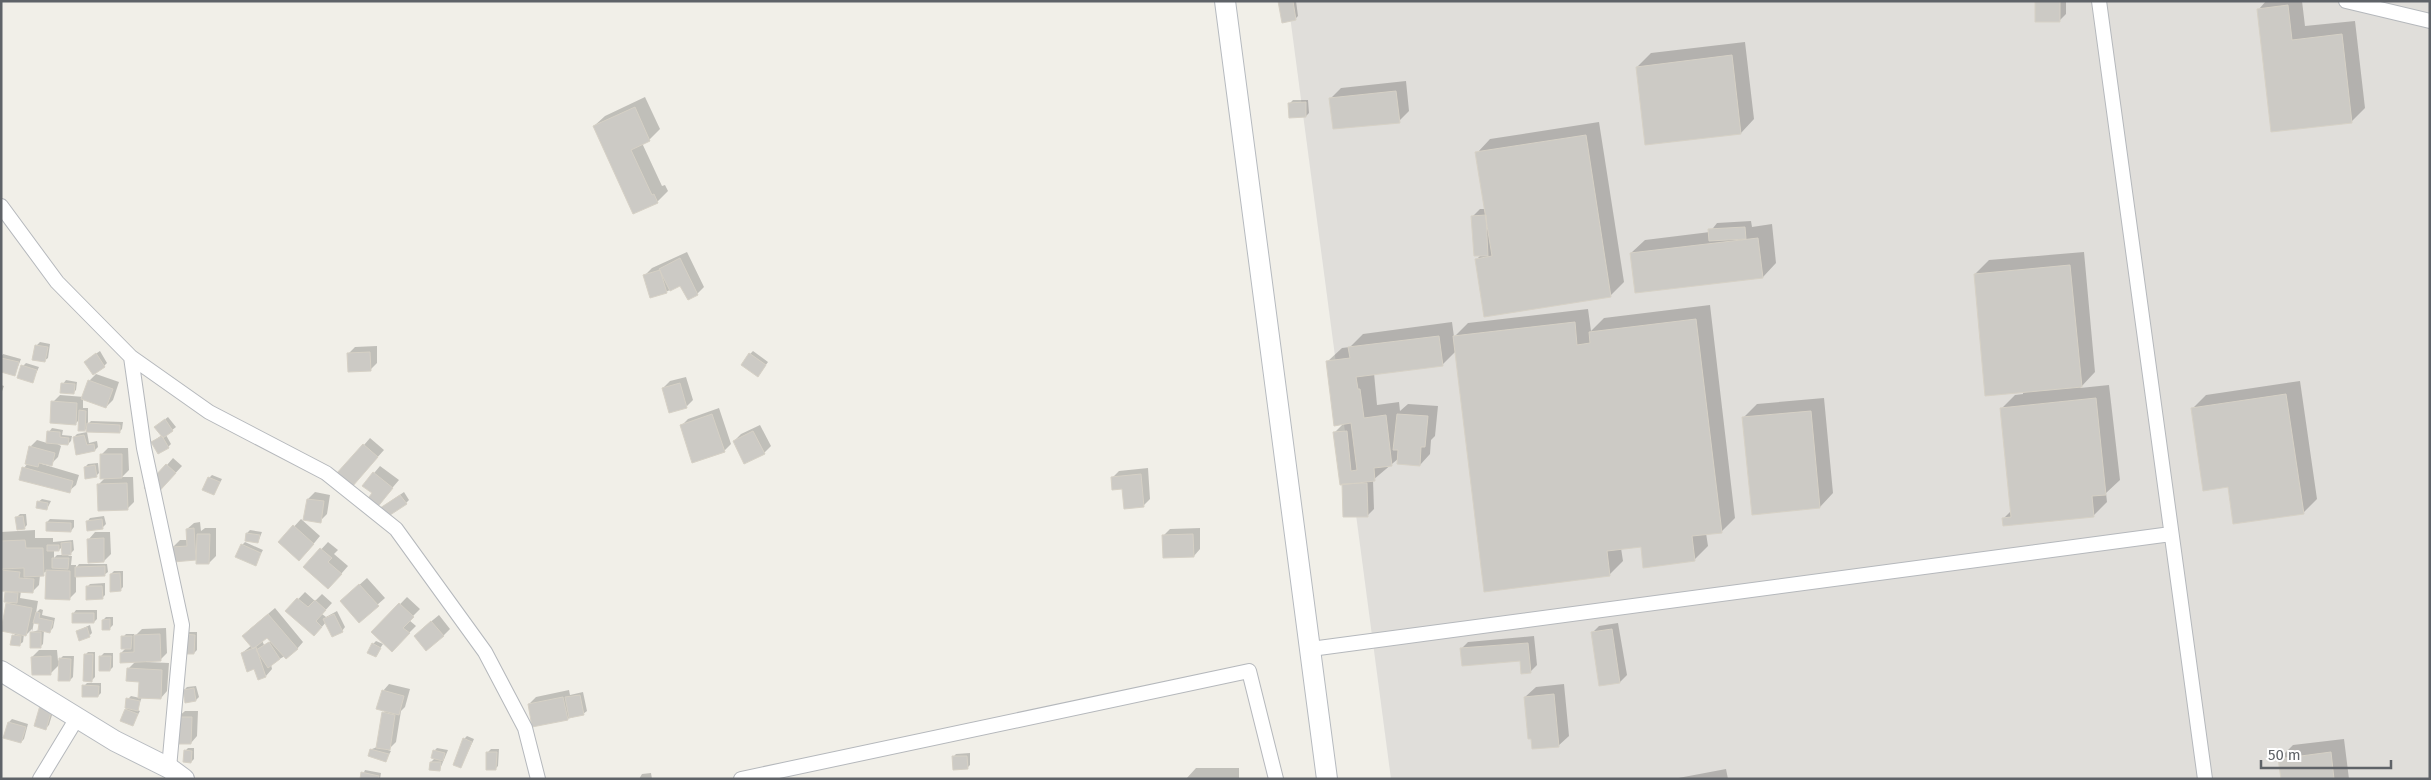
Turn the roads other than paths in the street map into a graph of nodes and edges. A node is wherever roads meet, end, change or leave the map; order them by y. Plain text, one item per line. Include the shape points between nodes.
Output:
1 (1225, 1) edge
2 (2099, 1) edge
3 (2346, 1) edge
4 (2430, 21) edge
5 (1, 206) edge
6 (131, 357) junction
7 (2172, 534) junction
8 (1311, 650) junction
9 (1, 671) edge
10 (77, 718) junction
11 (176, 773) edge
12 (40, 779) edge
13 (538, 779) edge
14 (741, 779) edge
15 (1276, 779) edge
16 (1327, 779) edge
17 (2205, 779) edge

1 - 8 street
2 - 7 street
3 - 4 street
5 - 6 street via 57,282
6 - 11 street via 144,448 182,626
6 - 13 street via 209,412 326,473 396,529 485,652 525,728
7 - 8 street
7 - 17 street
8 - 16 street
9 - 10 street
10 - 11 street
10 - 12 street
14 - 15 street via 1249,671

